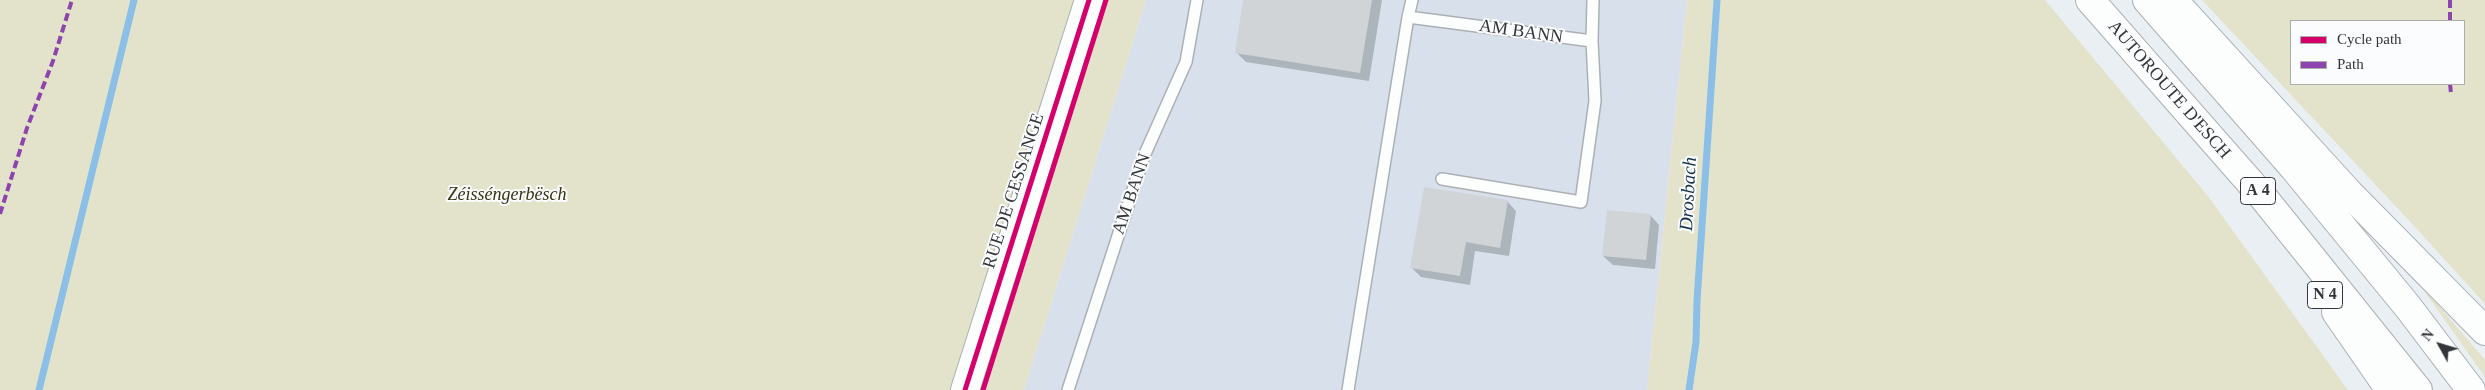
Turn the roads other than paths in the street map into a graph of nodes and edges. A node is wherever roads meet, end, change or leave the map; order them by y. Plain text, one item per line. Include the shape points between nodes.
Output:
1 (1089, 0) edge
2 (1196, 0) edge
3 (1412, 0) edge
4 (1593, 0) edge
5 (2090, 0) edge
6 (2147, 0) edge
7 (2173, 0) edge
8 (1408, 17) junction
9 (1592, 41) junction
10 (1442, 180) dead end
11 (2263, 197) junction
12 (2485, 331) edge
13 (965, 390) edge
14 (1068, 390) edge
15 (1348, 390) edge
16 (2390, 390) edge
17 (2418, 390) edge
18 (2470, 390) edge

1 - 13 main road, RUE DE CESSANGE
2 - 14 lane, AM BANN via 1186,62 1144,156
3 - 8 lane
4 - 9 lane
5 - 11 main road, AUTOROUTE D'ESCH / A 4
6 - 18 main road, A 4 via 2300,176 2408,307
7 - 12 main road via 2349,193
8 - 9 lane, AM BANN
8 - 15 lane
9 - 10 lane via 1595,101 1581,202
11 - 16 main road, N 4 via 2335,311
11 - 17 main road, AUTOROUTE D'ESCH / A 4

